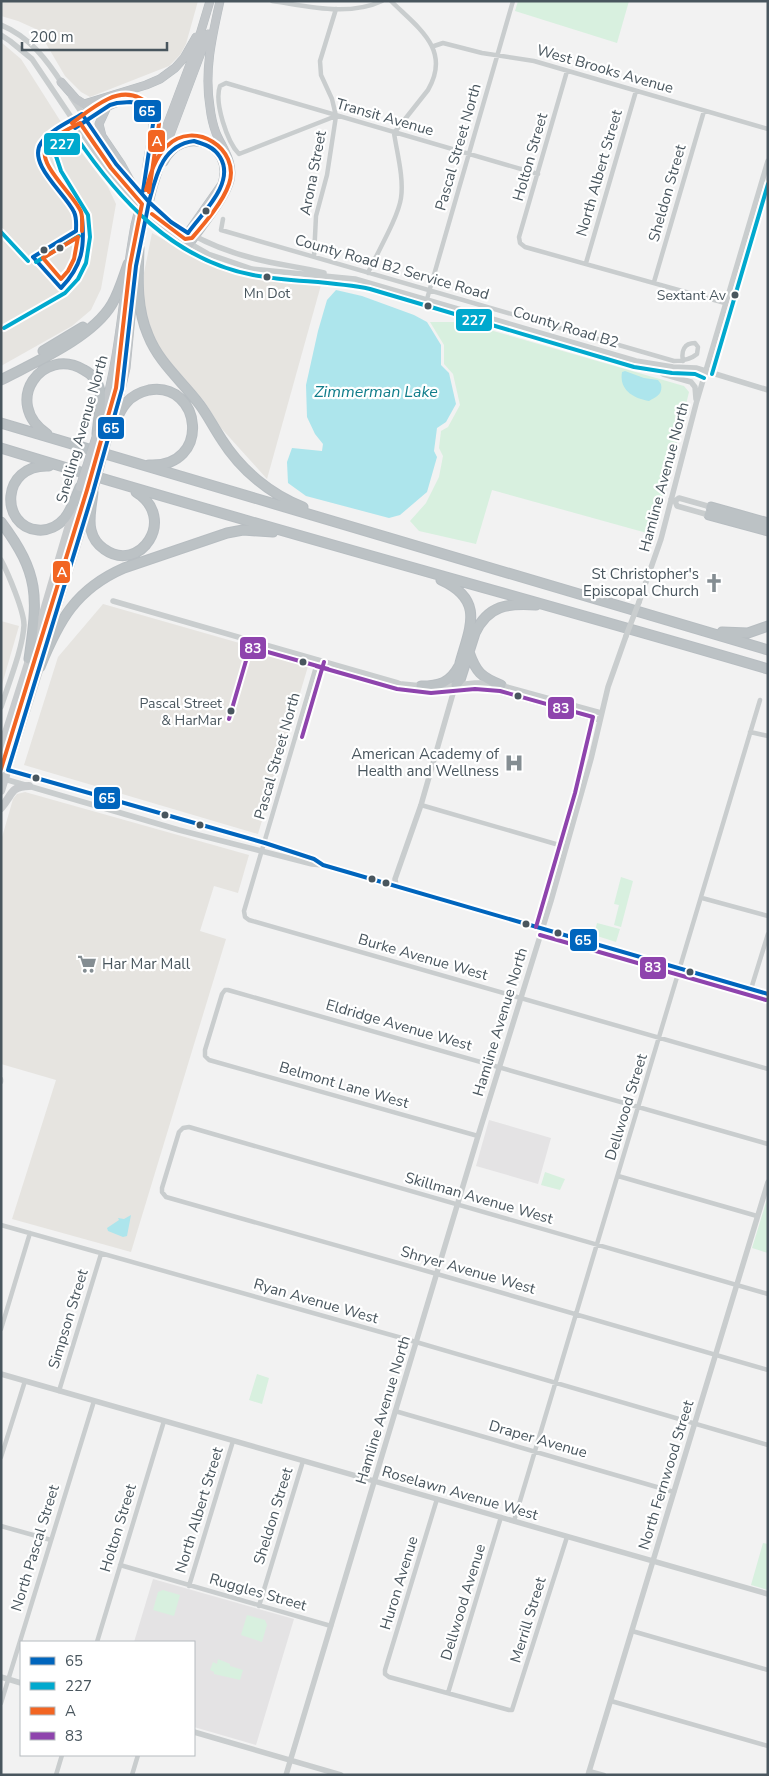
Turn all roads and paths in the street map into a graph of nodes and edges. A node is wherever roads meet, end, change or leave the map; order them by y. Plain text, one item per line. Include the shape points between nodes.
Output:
1 (210, 1) edge
2 (219, 1) edge
3 (272, 1) edge
4 (382, 1) edge
5 (391, 1) edge
6 (513, 1) edge
7 (336, 9) junction
8 (1, 25) edge
9 (202, 27) junction
10 (1, 35) edge
11 (434, 46) junction
12 (498, 56) junction
13 (567, 71) junction
14 (61, 82) junction
15 (124, 91) junction
16 (636, 91) junction
17 (110, 105) junction
18 (704, 110) junction
19 (336, 116) junction
20 (84, 117) junction
21 (75, 123) junction
22 (768, 129) edge
23 (394, 133) junction
24 (469, 154) junction
25 (768, 160) edge
26 (538, 174) junction
27 (150, 182) junction
28 (133, 186) junction
29 (224, 219) dead end
30 (191, 235) junction
31 (186, 243) junction
32 (139, 248) junction
33 (314, 257) junction
34 (586, 263) junction
35 (128, 264) junction
36 (368, 273) junction
37 (333, 276) junction
38 (654, 282) junction
39 (429, 291) junction
40 (427, 299) junction
41 (725, 303) junction
42 (101, 318) junction
43 (683, 360) dead end
44 (647, 363) junction
45 (652, 368) junction
46 (706, 372) junction
47 (1, 374) edge
48 (1, 380) edge
49 (768, 390) edge
50 (696, 404) junction
51 (1, 423) edge
52 (97, 434) junction
53 (108, 437) junction
54 (53, 438) junction
55 (1, 448) edge
56 (131, 462) junction
57 (71, 470) junction
58 (80, 486) junction
59 (127, 486) junction
60 (93, 492) junction
61 (673, 500) junction
62 (710, 511) junction
63 (1, 522) edge
64 (768, 523) edge
65 (768, 531) edge
66 (386, 536) junction
67 (321, 541) junction
68 (1, 560) edge
69 (410, 567) junction
70 (113, 601) dead end
71 (567, 610) junction
72 (768, 626) edge
73 (691, 627) junction
74 (768, 650) edge
75 (469, 652) junction
76 (29, 659) junction
77 (318, 660) junction
78 (459, 666) junction
79 (40, 667) junction
80 (768, 669) edge
81 (398, 683) junction
82 (501, 685) junction
83 (421, 686) junction
84 (455, 689) junction
85 (760, 700) dead end
86 (1, 707) edge
87 (602, 713) junction
88 (600, 720) junction
89 (750, 732) junction
90 (768, 736) edge
91 (1, 748) edge
92 (4, 769) edge
93 (3, 778) edge
94 (29, 786) junction
95 (1, 792) edge
96 (421, 804) junction
97 (1, 808) edge
98 (265, 843) junction
99 (566, 847) junction
100 (262, 852) junction
101 (323, 864) junction
102 (396, 886) junction
103 (702, 898) junction
104 (768, 916) edge
105 (244, 917) joint
106 (542, 929) junction
107 (768, 934) edge
108 (681, 970) junction
109 (751, 989) junction
110 (225, 990) joint
111 (768, 994) edge
112 (520, 998) junction
113 (660, 1038) junction
114 (499, 1067) junction
115 (768, 1069) edge
116 (640, 1107) junction
117 (478, 1136) junction
118 (768, 1144) edge
119 (618, 1176) junction
120 (768, 1182) edge
121 (162, 1194) joint
122 (458, 1205) junction
123 (757, 1216) junction
124 (1, 1225) edge
125 (30, 1233) junction
126 (597, 1245) junction
127 (101, 1254) junction
128 (437, 1274) junction
129 (736, 1285) junction
130 (768, 1294) edge
131 (576, 1314) junction
132 (1, 1329) edge
133 (416, 1342) junction
134 (716, 1355) junction
135 (768, 1370) edge
136 (1, 1374) edge
137 (25, 1381) junction
138 (555, 1382) junction
139 (58, 1391) junction
140 (94, 1401) junction
141 (395, 1411) junction
142 (164, 1421) junction
143 (695, 1424) junction
144 (233, 1441) junction
145 (768, 1445) edge
146 (535, 1452) junction
147 (1, 1457) edge
148 (303, 1461) junction
149 (374, 1482) junction
150 (674, 1492) junction
151 (437, 1499) junction
152 (501, 1518) junction
153 (514, 1521) junction
154 (1, 1526) edge
155 (567, 1537) junction
156 (51, 1540) junction
157 (653, 1562) junction
158 (120, 1565) junction
159 (189, 1586) junction
160 (768, 1594) edge
161 (259, 1606) junction
162 (331, 1626) junction
163 (632, 1631) junction
164 (97, 1641) edge
165 (768, 1670) edge
166 (1, 1677) edge
167 (8, 1679) junction
168 (20, 1683) edge
169 (448, 1693) junction
170 (611, 1701) junction
171 (1, 1703) edge
172 (195, 1732) edge
173 (768, 1746) edge
174 (62, 1756) edge
175 (138, 1756) edge
176 (290, 1760) junction
177 (589, 1773) edge
178 (56, 1775) edge
179 (132, 1775) edge
180 (286, 1775) edge
181 (340, 1775) edge
182 (604, 1775) edge

1 - 9 highway, Snelling Avenue North
2 - 27 highway, Snelling Avenue North via 199,61
2 - 30 highway via 209,54 208,94 214,127 229,160 231,174 224,193
3 - 7 street
4 - 7 street via 358,8
5 - 11 street
6 - 12 street, Pascal Street North
7 - 19 street, Arona Street via 320,68
8 - 14 street, County Road B2 via 40,52
9 - 15 highway via 184,58 168,74 160,80
9 - 27 highway, Snelling Avenue North
10 - 21 street, County Road B2 via 32,59
11 - 12 street, West Brooks Avenue via 447,44
11 - 23 street via 436,68 432,83
12 - 13 street, West Brooks Avenue via 519,58
12 - 24 street, Pascal Street North
13 - 16 street, West Brooks Avenue
13 - 26 street, Holton Street
14 - 15 highway via 84,104
14 - 20 street, County Road B2
15 - 20 highway
16 - 18 street, West Brooks Avenue
16 - 34 street, North Albert Street
17 - 20 highway
17 - 27 highway via 134,101 150,115 153,124
17 - 28 highway via 102,114 100,129
18 - 22 street, West Brooks Avenue
18 - 38 street, Sheldon Street
19 - 19 street, Transit Avenue via 239,154 222,119 218,92 220,86 226,84
19 - 23 street, Transit Avenue
19 - 33 street, Arona Street via 327,174 316,216
20 - 21 street
20 - 28 street, County Road B2
21 - 31 street, County Road B2 via 106,169 130,197 155,221
23 - 24 street, Transit Avenue
23 - 36 street via 401,198
24 - 26 street, Transit Avenue
24 - 39 street, Pascal Street North
25 - 41 street, Hamline Avenue North
26 - 34 street, Holton Street via 520,243
27 - 30 highway via 168,154 181,144 204,143 214,148 225,170 222,184
27 - 32 highway, Snelling Avenue North, bridge
27 - 35 highway, Snelling Avenue North, bridge via 135,225
28 - 30 street, County Road B2 via 155,208
29 - 33 street, County Road B2 Service Road via 221,230
30 - 31 highway
30 - 37 street, County Road B2 via 239,255
31 - 37 street, County Road B2 via 252,268
32 - 53 highway, Snelling Avenue North via 124,379
32 - 66 highway via 138,293 148,335 157,353 200,405 237,461 260,482 289,501
33 - 36 street, County Road B2 Service Road
34 - 38 street
35 - 42 highway via 111,305
35 - 52 highway, Snelling Avenue North via 114,372
36 - 39 street, County Road B2 Service Road
37 - 40 street, County Road B2
38 - 41 street
39 - 40 street, Pascal Street North
39 - 43 street, County Road B2 Service Road via 674,361
40 - 44 street, County Road B2
41 - 46 street, Hamline Avenue North
42 - 47 highway
42 - 48 highway via 77,338
44 - 45 street, County Road B2
44 - 46 street, County Road B2
45 - 46 street, County Road B2 via 676,373
45 - 50 street via 693,383
46 - 49 street, County Road B2
46 - 50 street, Hamline Avenue North
50 - 61 street, Hamline Avenue North
51 - 54 highway
52 - 54 highway via 100,392 95,380 76,366 56,365 35,378 26,398 34,423
52 - 58 highway, Snelling Avenue North, bridge
53 - 56 highway via 125,404 141,392 160,390 183,402 193,425 192,439 186,450 164,464
53 - 60 highway, Snelling Avenue North, bridge
54 - 56 highway
55 - 57 highway
56 - 66 highway
57 - 58 highway via 39,466 21,472 8,490 11,513 26,527 52,528 70,511
57 - 59 highway
58 - 76 main road, Snelling Avenue North
59 - 60 highway via 146,499 155,521 154,532 146,544 129,554 117,555 107,551 94,537 90,525
59 - 67 highway
60 - 79 main road, Snelling Avenue North
61 - 62 street via 677,506
61 - 87 street, Hamline Avenue North, bridge via 656,556 614,667
62 - 64 highway
62 - 65 highway
63 - 76 highway via 22,552 34,587 35,612
66 - 73 highway
67 - 69 highway
67 - 79 highway via 265,530 235,531 116,571 94,584 71,608 55,630
68 - 86 street via 24,624
69 - 71 highway
69 - 78 highway via 456,588 470,605 472,620
70 - 77 street
71 - 75 highway via 528,605 498,608 478,626
71 - 80 highway
72 - 73 highway via 744,633
73 - 74 highway
75 - 82 highway via 480,674
75 - 84 highway
76 - 91 main road, Snelling Avenue North
77 - 81 street
77 - 98 street, Pascal Street North
78 - 83 highway via 442,684
78 - 84 highway
79 - 92 main road, Snelling Avenue North
81 - 83 street
81 - 84 street via 420,691
82 - 84 street via 483,683
82 - 87 street
83 - 84 street
84 - 88 street via 496,690
84 - 96 street
85 - 89 street, Dellwood Street
87 - 88 street, Hamline Avenue North
88 - 99 street, Hamline Avenue North
89 - 90 street
89 - 103 street, Dellwood Street
92 - 93 main road, Snelling Avenue North
92 - 98 street
93 - 94 street
93 - 95 main road, Snelling Avenue North
94 - 97 main road via 14,789
94 - 100 street
96 - 99 street
96 - 102 street via 395,879
98 - 100 street, Pascal Street North
98 - 101 street
99 - 106 street, Hamline Avenue North
100 - 101 street
100 - 105 street, Pascal Street North
101 - 102 street
102 - 106 street
103 - 104 street
103 - 108 street, Dellwood Street
105 - 112 street, Burke Avenue West
106 - 108 street
106 - 112 street, Hamline Avenue North
107 - 109 street
108 - 109 street
108 - 113 street, Dellwood Street
109 - 111 street
110 - 114 street, Eldridge Avenue West
110 - 117 street, Belmont Lane West via 205,1050 209,1060
112 - 113 street, Burke Avenue West
112 - 114 street, Hamline Avenue North
113 - 115 street, Burke Avenue West
113 - 116 street, Dellwood Street
114 - 116 street, Eldridge Avenue West
114 - 117 street, Hamline Avenue North
116 - 118 street, Eldridge Avenue West
116 - 119 street, Dellwood Street
117 - 122 street, Hamline Avenue North
119 - 123 street
119 - 126 street, Dellwood Street
120 - 123 street, North Fernwood Street
121 - 122 street, Skillman Avenue West via 179,1132 189,1128
121 - 128 street, Shryer Avenue West
122 - 126 street, Skillman Avenue West
122 - 128 street, Hamline Avenue North
123 - 129 street, North Fernwood Street
124 - 125 street, Ryan Avenue West
125 - 127 street, Ryan Avenue West
125 - 132 street
126 - 129 street, Skillman Avenue West
126 - 131 street, Dellwood Street
127 - 133 street, Ryan Avenue West
127 - 139 street, Simpson Street
128 - 131 street, Shryer Avenue West
128 - 133 street, Hamline Avenue North
129 - 130 street, Skillman Avenue West
129 - 134 street, North Fernwood Street
131 - 134 street, Shryer Avenue West
131 - 138 street, Dellwood Street
133 - 138 street, Ryan Avenue West
133 - 141 street, Hamline Avenue North
134 - 135 street, Shryer Avenue West
134 - 143 street, North Fernwood Street
136 - 137 street, Roselawn Avenue West
137 - 139 street, Roselawn Avenue West
137 - 147 street
138 - 143 street, Ryan Avenue West
138 - 146 street, Dellwood Street
139 - 140 street, Roselawn Avenue West
140 - 142 street, Roselawn Avenue West
140 - 156 street, North Pascal Street
141 - 146 street, Draper Avenue
141 - 149 street, Hamline Avenue North
142 - 144 street, Roselawn Avenue West
142 - 158 street, Holton Street
143 - 145 street, Ryan Avenue West
143 - 150 street, North Fernwood Street
144 - 148 street, Roselawn Avenue West
144 - 159 street, North Albert Street
146 - 150 street, Draper Avenue
146 - 153 street, Dellwood Street
148 - 149 street, Roselawn Avenue West
148 - 161 street, Sheldon Street
149 - 151 street, Roselawn Avenue West
149 - 162 street, Hamline Avenue North
150 - 157 street, North Fernwood Street
151 - 152 street, Roselawn Avenue West
151 - 169 street, Huron Avenue via 385,1674
152 - 153 street, Roselawn Avenue West
152 - 169 street, Dellwood Avenue
153 - 155 street, Roselawn Avenue West
154 - 156 street
155 - 157 street, Roselawn Avenue West
155 - 169 street, Merrill Street via 512,1710
156 - 167 street, North Pascal Street
157 - 160 street, Roselawn Avenue West
157 - 163 street, North Fernwood Street
158 - 159 street, Ruggles Street
158 - 164 street, Holton Street
159 - 161 street, Ruggles Street
161 - 162 street, Ruggles Street
162 - 176 street, Hamline Avenue North
163 - 165 street
163 - 170 street, North Fernwood Street
166 - 167 street
167 - 168 street
167 - 171 street, North Pascal Street
170 - 173 street
170 - 177 street, North Fernwood Street
172 - 176 street
174 - 178 street
175 - 179 street
176 - 180 street, Hamline Avenue North
176 - 181 street
177 - 182 street

